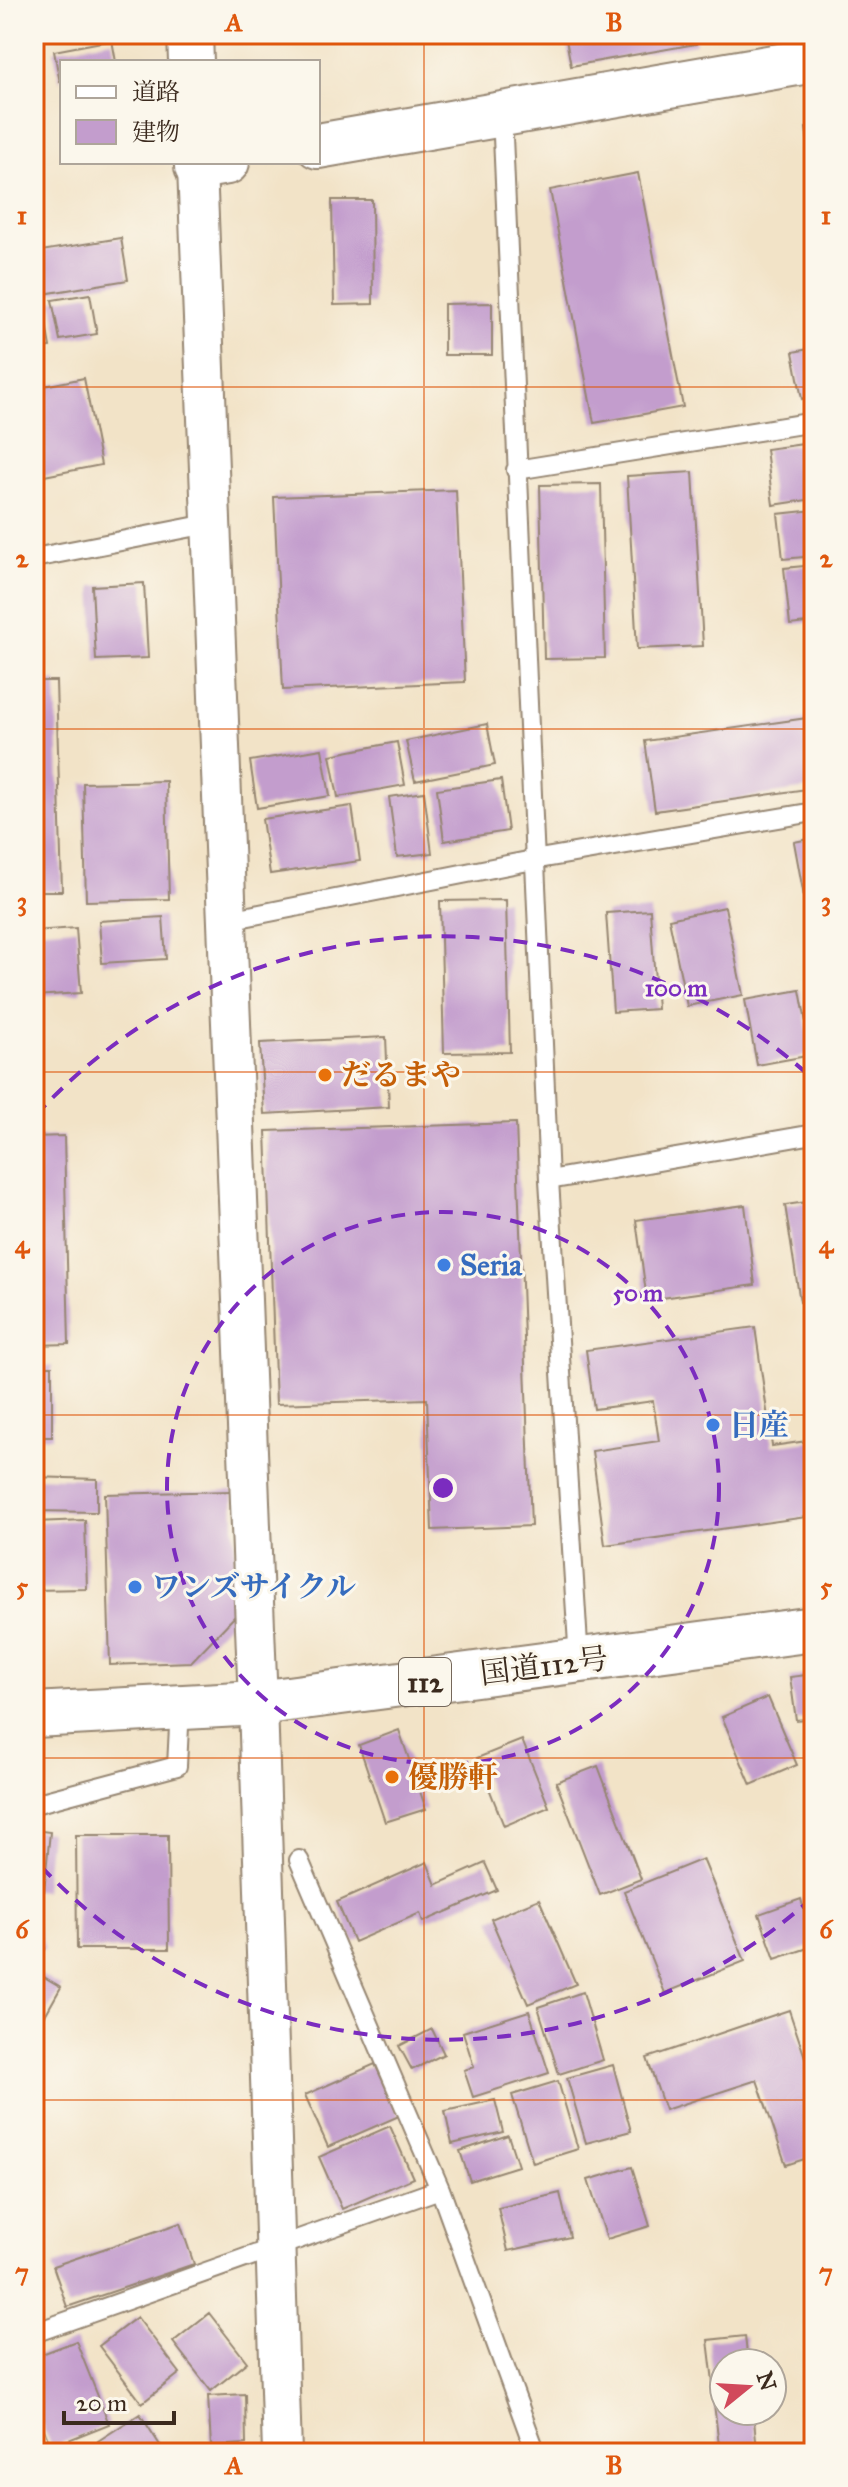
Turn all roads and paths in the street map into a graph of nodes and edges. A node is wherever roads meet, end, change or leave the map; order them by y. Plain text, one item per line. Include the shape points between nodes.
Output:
1 (190, 34) edge
2 (191, 60) edge
3 (814, 60) edge
4 (502, 114) junction
5 (320, 146) edge
6 (207, 164) edge
7 (814, 422) edge
8 (516, 470) junction
9 (213, 523) junction
10 (34, 558) edge
11 (814, 812) edge
12 (533, 860) junction
13 (229, 920) junction
14 (814, 1134) edge
15 (549, 1180) junction
16 (814, 1629) edge
17 (579, 1662) junction
18 (258, 1703) junction
19 (180, 1707) junction
20 (34, 1715) edge
21 (34, 1804) edge
22 (299, 1860) dead end
23 (440, 2189) junction
24 (274, 2247) junction
25 (34, 2333) edge
26 (282, 2453) edge
27 (536, 2453) edge

1 - 2 main road
3 - 4 main road
4 - 5 main road
4 - 8 lane
6 - 9 street
7 - 8 lane
8 - 12 lane
9 - 10 lane
9 - 13 street
11 - 12 lane
12 - 13 lane
12 - 15 lane
13 - 18 street
14 - 15 lane
15 - 17 lane
16 - 17 main road, 国道112号 / 112
17 - 18 main road, 国道112号 / 112
18 - 19 main road, 国道112号 / 112
18 - 24 street
19 - 20 main road, 国道112号 / 112
19 - 21 lane via 177,1766
22 - 23 lane
23 - 24 lane
23 - 27 lane
24 - 25 lane
24 - 26 street

